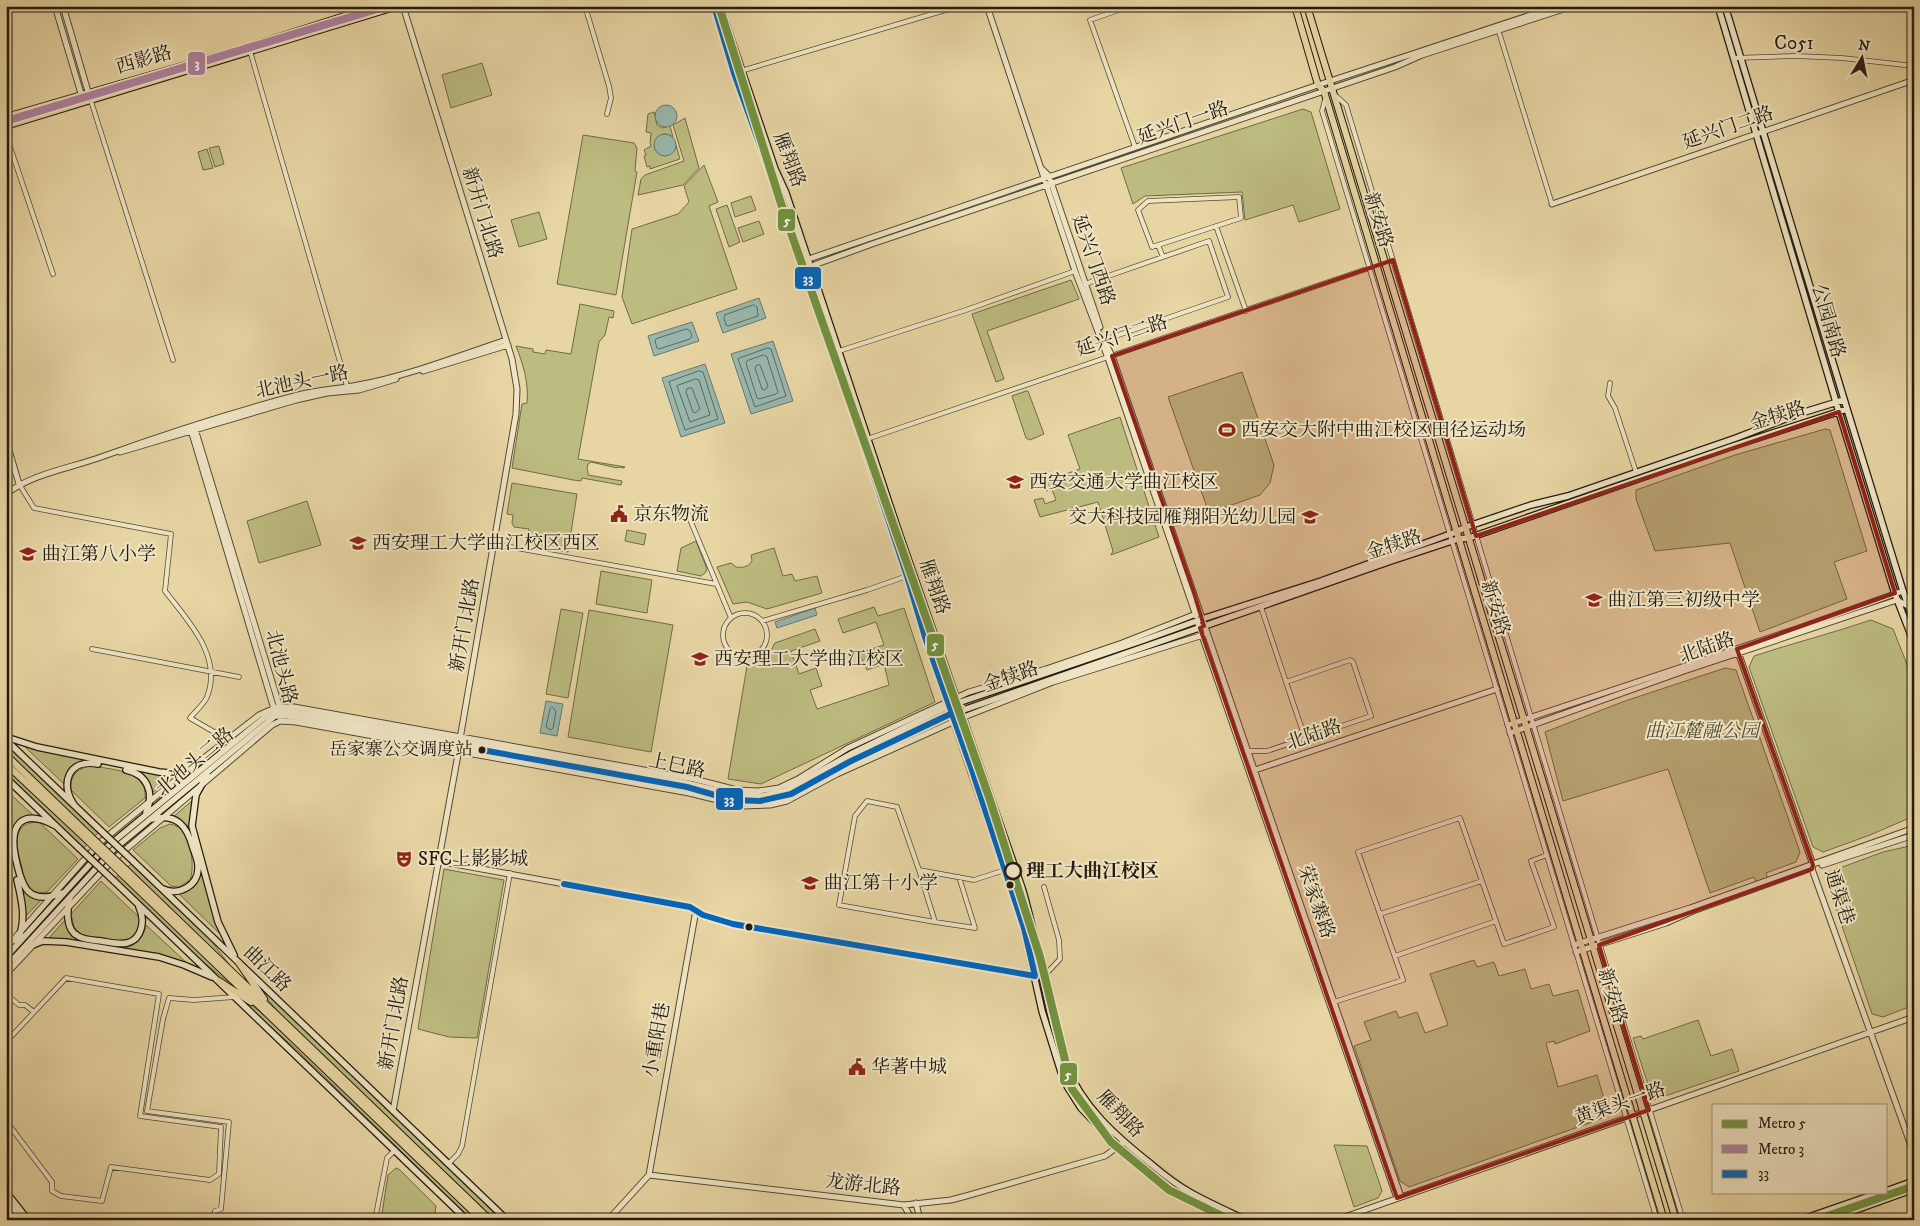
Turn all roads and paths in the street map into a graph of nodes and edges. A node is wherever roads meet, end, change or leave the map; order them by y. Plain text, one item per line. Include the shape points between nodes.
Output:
1 (56, 6) edge
2 (62, 6) edge
3 (376, 6) edge
4 (398, 6) edge
5 (403, 6) edge
6 (585, 6) edge
7 (714, 6) edge
8 (720, 6) edge
9 (959, 6) edge
10 (987, 6) edge
11 (1130, 6) edge
12 (1295, 6) edge
13 (1308, 6) edge
14 (1558, 6) edge
15 (1573, 6) edge
16 (1718, 6) edge
17 (1725, 6) edge
18 (1498, 28) junction
19 (249, 49) junction
20 (1737, 58) junction
21 (1914, 66) edge
22 (742, 71) junction
23 (734, 74) junction
24 (1331, 80) junction
25 (1914, 80) edge
26 (1318, 85) junction
27 (1333, 88) junction
28 (1324, 91) junction
29 (85, 93) junction
30 (1336, 96) junction
31 (87, 102) junction
32 (607, 114) dead end
33 (6, 117) edge
34 (6, 126) edge
35 (1760, 132) junction
36 (6, 135) edge
37 (1135, 147) junction
38 (1041, 168) junction
39 (1049, 176) junction
40 (1043, 178) junction
41 (1052, 183) junction
42 (1046, 185) junction
43 (1552, 204) joint
44 (1216, 226) junction
45 (1158, 245) junction
46 (1163, 257) junction
47 (808, 259) junction
48 (1393, 260) junction
49 (800, 262) junction
50 (1386, 263) junction
51 (811, 266) junction
52 (1373, 267) junction
53 (803, 269) junction
54 (1075, 271) junction
55 (53, 274) dead end
56 (1085, 284) junction
57 (1246, 311) junction
58 (1104, 340) junction
59 (507, 343) junction
60 (839, 351) junction
61 (1110, 357) junction
62 (173, 360) dead end
63 (1610, 383) dead end
64 (346, 386) junction
65 (1844, 400) junction
66 (1836, 402) junction
67 (1847, 410) junction
68 (1839, 412) junction
69 (193, 429) junction
70 (868, 439) junction
71 (6, 440) edge
72 (862, 444) junction
73 (1636, 472) junction
74 (19, 484) junction
75 (6, 494) edge
76 (686, 510) dead end
77 (1469, 525) junction
78 (1453, 533) junction
79 (1476, 536) junction
80 (1469, 538) junction
81 (1455, 540) junction
82 (494, 544) junction
83 (914, 575) junction
84 (907, 576) junction
85 (716, 584) junction
86 (1902, 591) junction
87 (1895, 593) junction
88 (1897, 600) junction
89 (1911, 606) edge
90 (1261, 607) junction
91 (732, 618) junction
92 (1198, 618) junction
93 (762, 621) junction
94 (1914, 621) edge
95 (1202, 627) junction
96 (1203, 635) junction
97 (1914, 643) edge
98 (92, 649) dead end
99 (1738, 651) junction
100 (212, 673) junction
101 (239, 677) dead end
102 (1286, 682) junction
103 (1497, 689) junction
104 (958, 700) junction
105 (948, 704) junction
106 (961, 710) junction
107 (278, 712) junction
108 (952, 714) junction
109 (964, 717) junction
110 (1528, 719) junction
111 (954, 721) junction
112 (1511, 724) junction
113 (1530, 726) junction
114 (1513, 732) junction
115 (1305, 738) junction
116 (6, 739) edge
117 (228, 740) junction
118 (459, 744) junction
119 (1247, 752) junction
120 (6, 755) edge
121 (6, 764) edge
122 (202, 768) junction
123 (1255, 770) junction
124 (209, 771) junction
125 (184, 774) junction
126 (6, 778) edge
127 (201, 786) junction
128 (149, 802) junction
129 (75, 806) junction
130 (145, 818) junction
131 (162, 818) junction
132 (56, 826) junction
133 (1914, 828) edge
134 (1914, 835) edge
135 (6, 837) edge
136 (88, 838) junction
137 (1547, 855) junction
138 (438, 861) junction
139 (1812, 867) junction
140 (919, 870) junction
141 (1005, 870) junction
142 (510, 874) junction
143 (959, 877) junction
144 (1482, 881) junction
145 (160, 887) junction
146 (1044, 887) dead end
147 (66, 891) junction
148 (72, 894) junction
149 (51, 896) junction
150 (135, 902) junction
151 (68, 909) junction
152 (696, 910) junction
153 (1380, 914) junction
154 (1496, 921) junction
155 (935, 922) junction
156 (21, 931) junction
157 (1596, 942) junction
158 (36, 943) junction
159 (1578, 948) junction
160 (9, 949) edge
161 (21, 950) junction
162 (1395, 956) junction
163 (6, 957) edge
164 (239, 963) junction
165 (6, 967) edge
166 (6, 974) edge
167 (1038, 975) junction
168 (219, 981) junction
169 (6, 994) edge
170 (235, 997) junction
171 (1334, 1002) junction
172 (34, 1012) junction
173 (271, 1013) junction
174 (1914, 1017) edge
175 (1870, 1032) junction
176 (6, 1042) edge
177 (1649, 1110) junction
178 (393, 1111) junction
179 (1642, 1112) junction
180 (1629, 1117) junction
181 (6, 1121) edge
182 (14, 1131) junction
183 (6, 1136) edge
184 (1124, 1142) junction
185 (1118, 1147) junction
186 (395, 1150) junction
187 (1914, 1154) edge
188 (448, 1164) junction
189 (649, 1176) junction
190 (1914, 1181) edge
191 (1914, 1189) edge
192 (1888, 1190) edge
193 (6, 1192) edge
194 (1875, 1194) edge
195 (1399, 1197) junction
196 (6, 1199) edge
197 (916, 1204) junction
198 (904, 1205) junction
199 (22, 1220) edge
200 (28, 1220) edge
201 (213, 1220) edge
202 (375, 1220) edge
203 (467, 1220) edge
204 (482, 1220) edge
205 (490, 1220) edge
206 (507, 1220) edge
207 (608, 1220) edge
208 (912, 1220) edge
209 (920, 1220) edge
210 (1229, 1220) edge
211 (1246, 1220) edge
212 (1336, 1220) edge
213 (1657, 1220) edge
214 (1664, 1220) edge
215 (1676, 1220) edge
216 (1683, 1220) edge
217 (1800, 1220) edge
218 (1828, 1220) edge

1 - 29 street
2 - 29 street
3 - 19 main road, 西影路
4 - 19 main road, 西影路
5 - 59 street, 新开门北路
6 - 32 street via 610,86
7 - 23 main road, 雁翔路
8 - 22 main road, 雁翔路
9 - 22 street
10 - 38 street, 延兴门西路
11 - 37 street via 1090,20
12 - 26 main road, 新安路
13 - 24 main road, 新安路
14 - 18 street, 延兴门一路
15 - 18 street, 延兴门一路
16 - 20 main road, 公园南路
17 - 20 main road, 公园南路
18 - 24 street, 延兴门一路
18 - 27 street, 延兴门一路
18 - 43 street
19 - 29 main road, 西影路
19 - 31 main road, 西影路
19 - 64 street
20 - 21 street, C051 via 1842,58
20 - 35 main road, 公园南路
22 - 23 street
22 - 47 main road, 雁翔路
23 - 49 main road, 雁翔路
24 - 26 street, 延兴门一路
24 - 27 main road, 新安路
25 - 35 street, 延兴门二路
26 - 28 main road, 新安路
26 - 37 street, 延兴门一路
27 - 28 street, 延兴门一路
27 - 30 main road, 新安路
28 - 41 street, 延兴门一路
28 - 52 main road, 新安路
29 - 31 street
29 - 33 main road, 西影路
30 - 48 street via 1346,105
30 - 50 main road, 新安路
31 - 34 main road, 西影路
31 - 62 street
35 - 43 street, 延兴门二路
35 - 65 main road, 公园南路
35 - 66 main road, 公园南路
36 - 55 street
37 - 39 street, 延兴门一路
38 - 39 street, 延兴门西路
38 - 40 street, 延兴门西路
39 - 40 street, 延兴门一路
39 - 41 street, 延兴门西路
40 - 42 street, 延兴门西路
40 - 47 street, 延兴门一路
41 - 42 street, 延兴门一路
41 - 56 street, 延兴门西路
42 - 51 street, 延兴门一路
42 - 54 street, 延兴门西路
44 - 45 street
44 - 45 street via 1241,218 1239,198 1148,201 1138,210 1152,247
44 - 57 street
45 - 46 street
46 - 56 street
46 - 58 street via 1209,241 1228,297
47 - 49 street, 延兴门一路
47 - 51 main road, 雁翔路
48 - 50 street, 延兴门二路
48 - 77 street
49 - 53 main road, 雁翔路
50 - 52 street, 延兴门二路
50 - 77 main road, 新安路
51 - 53 street, 延兴门一路
51 - 60 main road, 雁翔路
52 - 57 street, 延兴门二路
52 - 78 main road, 新安路
53 - 72 main road, 雁翔路
54 - 60 street
54 - 61 street, 延兴门西路
56 - 58 street, 延兴门西路
57 - 61 street, 延兴门二路
58 - 61 street, 延兴门西路
59 - 64 street, 北池头一路 via 394,376
59 - 69 street, 北池头一路 via 359,390 308,397
59 - 82 street, 新开门北路 via 517,383 517,406
60 - 70 main road, 雁翔路
61 - 70 street, 延兴门二路
61 - 92 street, 延兴门西路
63 - 73 street via 1608,396
64 - 69 street, 北池头一路 via 293,396
65 - 66 main road, 金犊路
65 - 67 main road, 公园南路
66 - 68 main road, 公园南路
66 - 73 main road, 金犊路
67 - 68 main road, 金犊路
67 - 86 main road, 公园南路
68 - 79 main road, 金犊路
68 - 87 main road, 公园南路
69 - 74 street, 北池头一路 via 130,445
69 - 107 street, 北池头路
70 - 72 street, 延兴门二路
70 - 83 main road, 雁翔路
71 - 74 street
72 - 84 main road, 雁翔路
73 - 77 main road, 金犊路
74 - 75 street, 北池头一路
74 - 100 street via 34,508 171,534 166,591 202,640
76 - 85 street
77 - 78 main road, 金犊路
77 - 79 street
77 - 80 main road, 新安路
78 - 81 main road, 新安路
78 - 92 main road, 金犊路 via 1321,581
79 - 80 main road, 金犊路
79 - 110 street
80 - 81 main road, 金犊路
80 - 110 main road, 新安路
81 - 90 main road, 金犊路
81 - 103 street
81 - 112 main road, 新安路
82 - 85 street
82 - 118 street, 新开门北路
83 - 84 street
83 - 104 main road, 雁翔路
84 - 93 street
84 - 105 main road, 雁翔路
85 - 91 street
86 - 87 street, 北陆路
86 - 89 main road, 公园南路
87 - 88 main road, 公园南路
87 - 99 street, 北陆路
88 - 89 street
88 - 97 main road, 公园南路
88 - 99 street, 北陆路
89 - 94 main road, 公园南路
90 - 95 main road, 金犊路
90 - 102 street
91 - 93 street via 744,613
91 - 93 street via 724,629 724,643 732,654 745,658 757,654 765,645 767,633
92 - 95 street, 荣家寨路
92 - 104 main road, 金犊路 via 1136,643
95 - 96 street, 荣家寨路
95 - 106 main road, 金犊路
95 - 119 street, 荣家寨路
96 - 109 street via 1053,682
96 - 195 street, 荣家寨路
98 - 100 street
99 - 110 street, 北陆路
99 - 113 street, 北陆路
99 - 139 street, 通渠巷
100 - 101 street
100 - 117 street via 207,698 190,718
102 - 115 street
102 - 115 street via 1350,660 1353,662 1370,716
103 - 112 street
103 - 123 street, 北陆路
104 - 105 main road, 上巳路
104 - 106 main road, 雁翔路
105 - 108 main road, 雁翔路
105 - 118 main road, 上巳路 via 791,788 763,796 728,794 689,783
106 - 108 main road, 金犊路
106 - 109 main road, 雁翔路
107 - 117 street via 259,715
107 - 118 main road
107 - 118 street via 296,722
107 - 122 main road, 北池头二路 via 265,716
107 - 124 main road, 北池头二路
107 - 127 street via 272,725
108 - 111 main road, 雁翔路
108 - 118 main road, 上巳路 via 849,762 791,794 760,801 732,800 679,786
109 - 111 street
109 - 167 main road, 雁翔路 via 1027,905
110 - 112 street, 北陆路
110 - 113 main road, 新安路
111 - 118 street via 837,774 787,801 760,806 733,805
111 - 141 main road, 雁翔路
112 - 114 main road, 新安路
113 - 114 street, 北陆路
113 - 157 main road, 新安路
114 - 137 street
114 - 159 main road, 新安路
115 - 119 street via 1267,751
116 - 125 main road via 166,774
116 - 129 main road, 曲江路
117 - 125 street
118 - 138 street, 新开门北路
119 - 123 street, 荣家寨路
120 - 136 main road, 曲江路
121 - 136 main road, 曲江路
122 - 125 main road
122 - 130 main road, 北池头二路
123 - 171 street, 荣家寨路
124 - 127 main road
124 - 130 main road, 北池头二路
125 - 128 street
126 - 132 main road
127 - 131 street
127 - 164 main road via 193,810 193,831 218,922
128 - 129 main road via 148,785 140,774 86,763 72,770 67,780 68,796
128 - 130 main road
128 - 149 street via 104,839
129 - 145 main road, 曲江路, bridge
130 - 131 main road
130 - 147 main road, 北池头二路 via 102,851
130 - 148 main road, 北池头二路
131 - 145 main road via 176,821 187,829 198,869 194,881 184,890 171,891
131 - 151 street via 111,862
132 - 149 main road via 39,818 25,820 16,828 12,841 22,885 33,895
132 - 150 main road, bridge
133 - 139 street
134 - 139 street
135 - 156 main road via 24,914
136 - 173 main road, 曲江路, bridge
137 - 154 street via 1532,861 1554,927 1504,944
137 - 159 street
138 - 142 street
138 - 178 street, 新开门北路
139 - 157 street via 1666,923
139 - 175 street, 通渠巷
140 - 143 street
140 - 155 street
140 - 155 street via 897,807 867,802 855,816 839,904
141 - 143 street via 974,880
141 - 167 main road, 雁翔路
142 - 152 street
142 - 188 street via 462,1146
143 - 155 street via 975,928
144 - 153 street
144 - 153 street via 1460,818 1358,852
144 - 154 street
145 - 164 main road, 曲江路
146 - 167 street via 1059,940 1060,959 1046,974
147 - 149 main road
147 - 160 main road, 北池头二路
148 - 151 main road
148 - 161 main road, 北池头二路
149 - 156 street
150 - 151 main road via 141,912 142,924 134,939 124,943 78,936 70,927
150 - 168 main road
151 - 158 street
152 - 167 street via 733,924
152 - 189 street, 小重阳巷
153 - 162 street
154 - 162 street
156 - 160 main road
157 - 159 street
157 - 177 street
157 - 179 main road, 新安路
158 - 161 main road
158 - 166 street
158 - 168 main road via 59,941 159,957
159 - 180 main road, 新安路
160 - 163 main road, 北池头二路
161 - 165 main road, 北池头二路
162 - 171 street via 1403,980
164 - 173 main road
164 - 178 main road, 曲江路
167 - 184 main road, 雁翔路 via 1069,1072 1090,1107
167 - 185 main road, 雁翔路 via 1042,1011 1067,1086 1081,1108
168 - 170 main road
168 - 173 main road
169 - 172 street
170 - 186 main road
170 - 201 street via 169,998 162,1020 147,1111 229,1122 221,1209 215,1211
171 - 195 street, 荣家寨路
172 - 176 street
172 - 182 street via 66,978 159,994 140,1116 221,1127 219,1174 210,1180 111,1167 102,1201 61,1196 52,1191 52,1182
173 - 204 main road, 曲江路
173 - 205 main road, 曲江路
174 - 175 street, 黄渠头一路
175 - 177 street, 黄渠头一路
175 - 187 street, 通渠巷
177 - 179 street, 黄渠头一路
177 - 216 street
178 - 188 main road, 曲江路
179 - 180 street, 黄渠头一路
179 - 215 main road, 新安路
180 - 195 street, 黄渠头一路
180 - 213 street
180 - 214 main road, 新安路
181 - 182 street
182 - 183 street
184 - 185 street, 龙游北路
184 - 211 main road, 雁翔路 via 1180,1187
185 - 197 street, 龙游北路 via 1105,1156 966,1196
185 - 210 main road, 雁翔路 via 1182,1196
186 - 202 street via 387,1158
186 - 203 main road
188 - 206 main road, 曲江路
189 - 198 street, 龙游北路
189 - 207 street
190 - 192 main road
191 - 218 main road
193 - 200 main road
194 - 217 main road
195 - 212 street, 黄渠头一路
196 - 199 main road
197 - 198 street, 龙游北路
197 - 209 street
198 - 208 street

